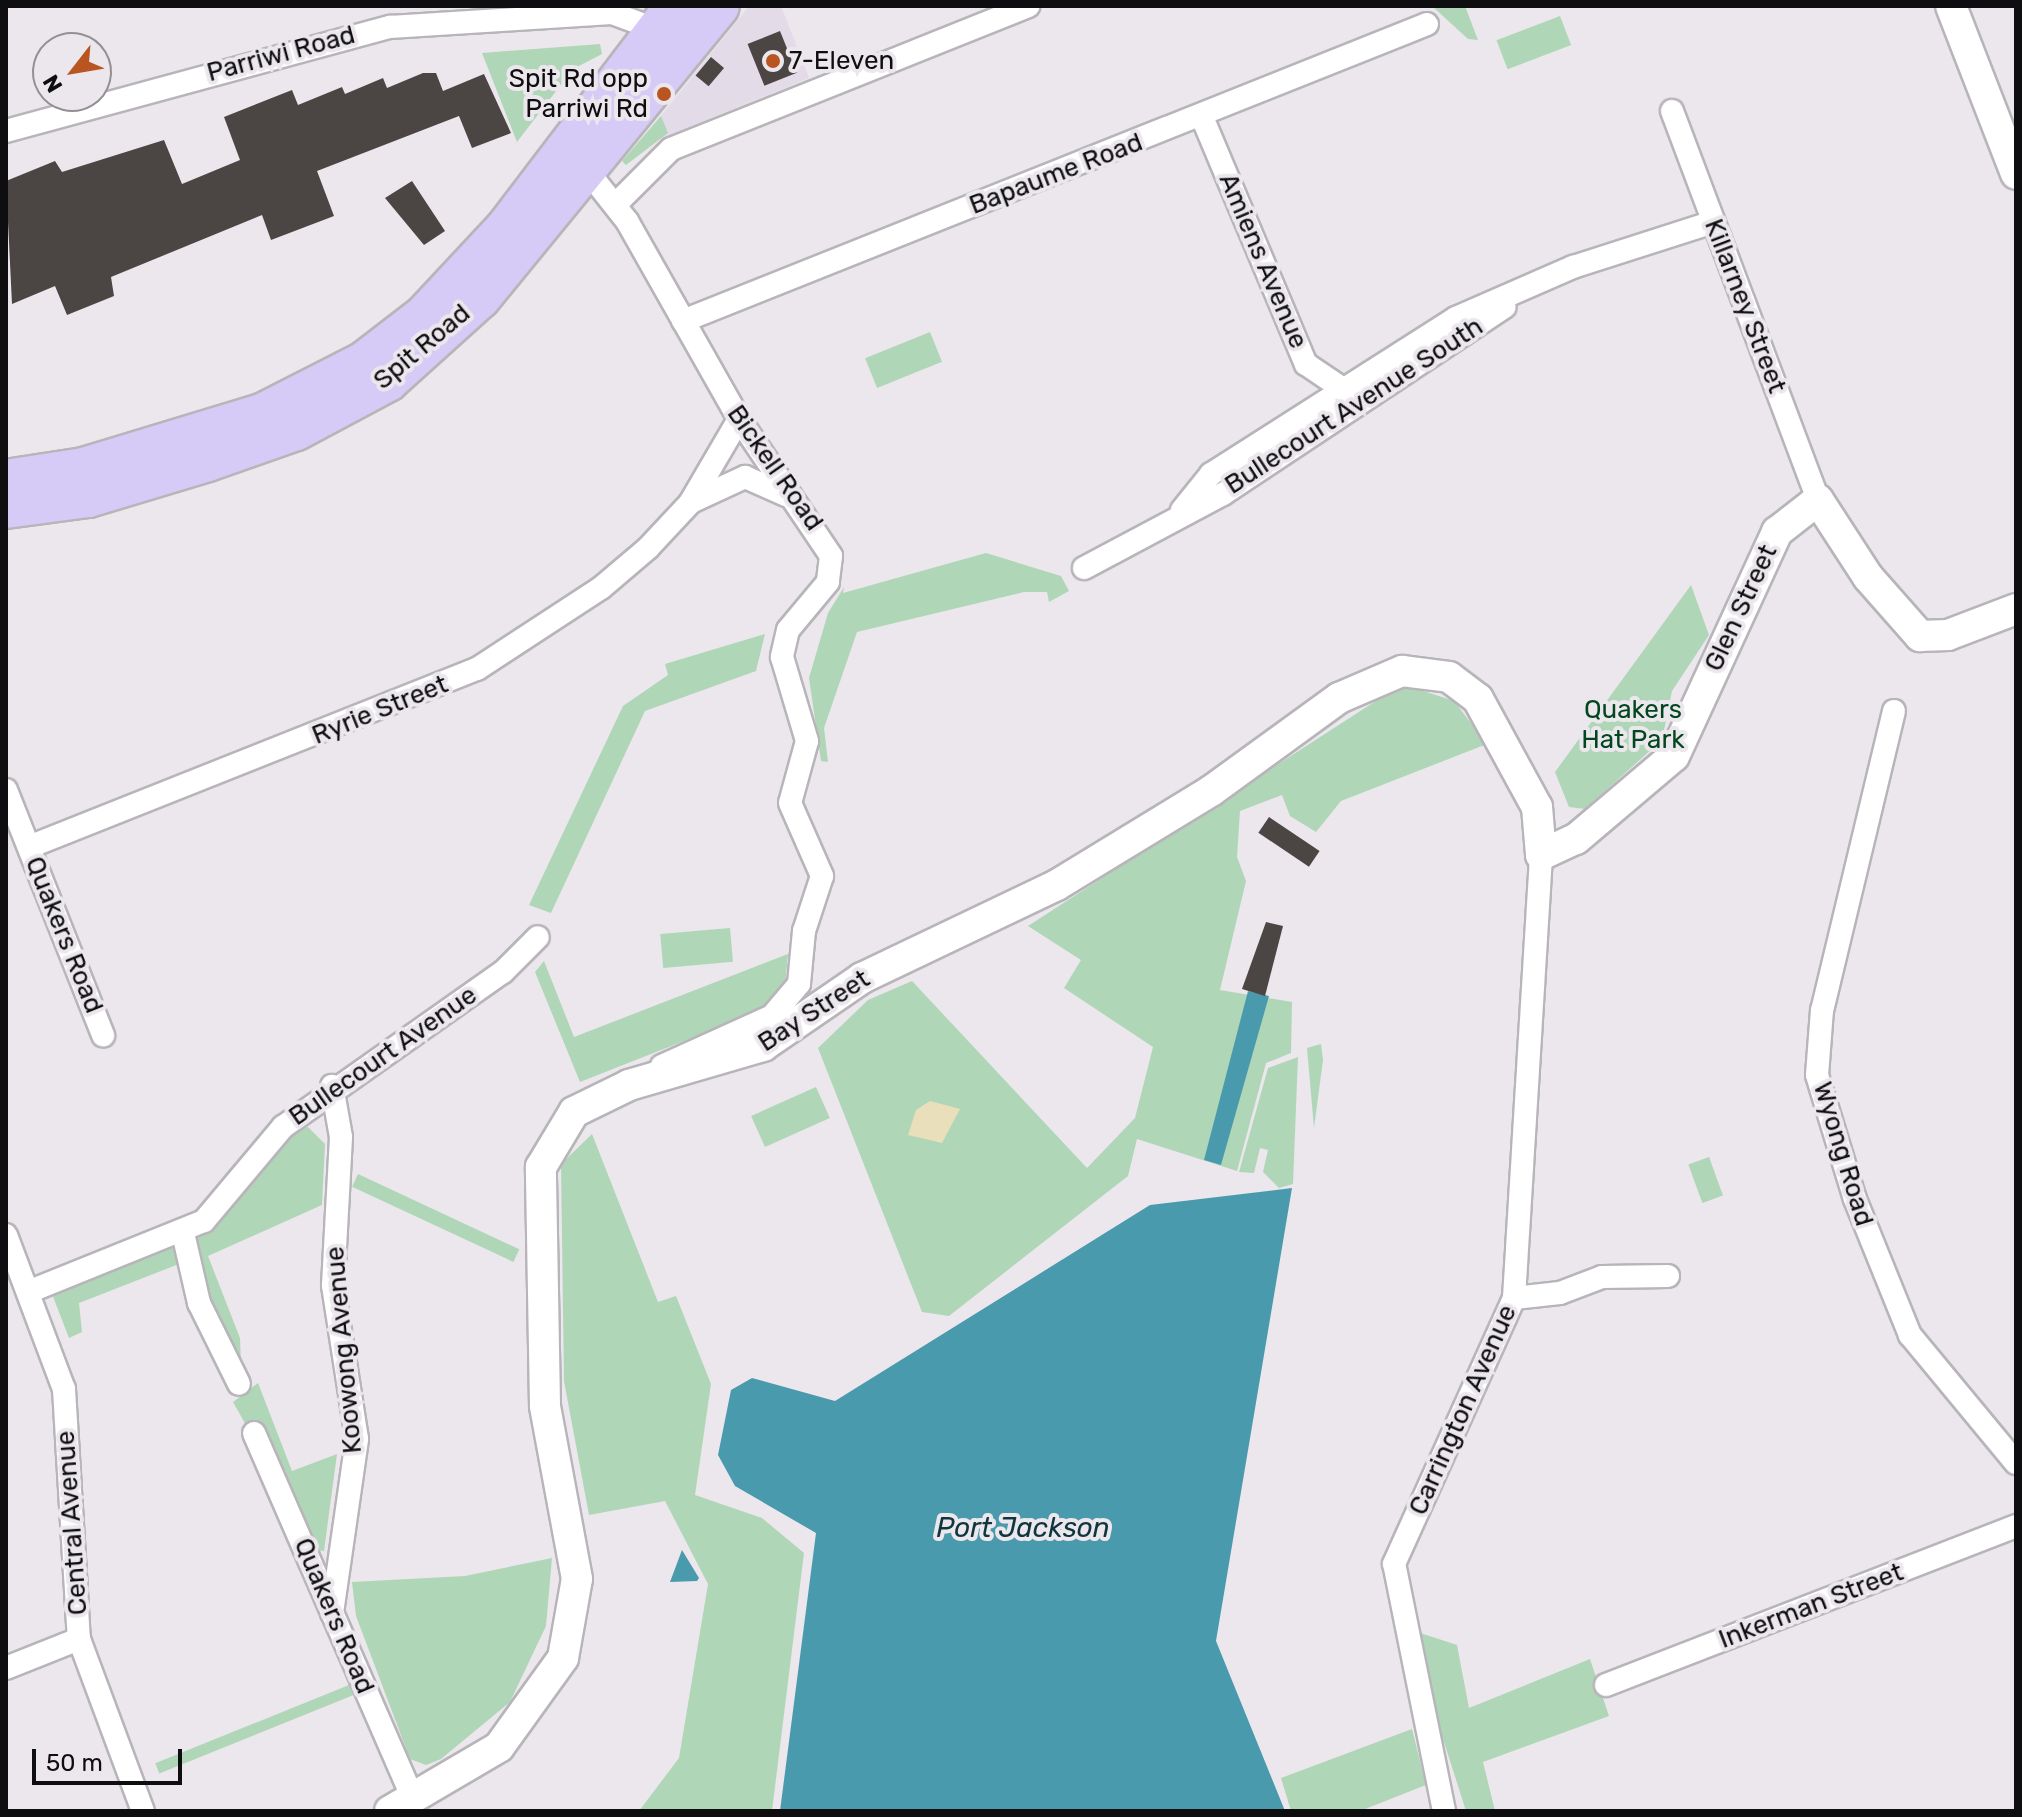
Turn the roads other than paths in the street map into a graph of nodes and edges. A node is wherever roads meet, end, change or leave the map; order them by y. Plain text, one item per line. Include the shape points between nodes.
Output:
1 (719, 6) edge
2 (1028, 6) edge
3 (1951, 6) edge
4 (479, 13) edge
5 (665, 18) edge
6 (1427, 24) dead end
7 (1672, 111) dead end
8 (1202, 117) junction
9 (6, 131) edge
10 (576, 158) junction
11 (2016, 174) edge
12 (615, 205) junction
13 (1713, 222) junction
14 (1521, 294) junction
15 (683, 321) junction
16 (1343, 389) junction
17 (739, 419) junction
18 (6, 480) edge
19 (790, 498) junction
20 (1818, 500) junction
21 (690, 503) junction
22 (6, 508) edge
23 (1182, 510) junction
24 (1084, 568) dead end
25 (2016, 609) edge
26 (1894, 711) dead end
27 (6, 790) edge
28 (29, 847) junction
29 (1541, 855) junction
30 (538, 937) dead end
31 (103, 1035) dead end
32 (629, 1085) junction
33 (332, 1086) junction
34 (183, 1233) junction
35 (6, 1235) edge
36 (1668, 1276) dead end
37 (28, 1292) junction
38 (1514, 1298) junction
39 (239, 1384) dead end
40 (254, 1433) dead end
41 (2016, 1463) edge
42 (2016, 1526) edge
43 (332, 1613) junction
44 (79, 1639) junction
45 (6, 1668) edge
46 (1606, 1685) dead end
47 (403, 1807) edge
48 (143, 1811) edge
49 (1444, 1811) edge

1 - 10 highway, Spit Road
2 - 12 street via 671,149
3 - 11 street
4 - 5 street, Parriwi Road
4 - 9 street, Parriwi Road via 359,32
5 - 10 highway, Spit Road
6 - 8 street, Bapaume Road
7 - 13 street, Killarney Street
8 - 15 street, Bapaume Road
8 - 16 street, Amiens Avenue via 1306,364
10 - 12 street, Bickell Road
10 - 18 highway, Spit Road via 425,315 324,386 262,414 84,468
10 - 22 highway, Spit Road via 463,316 421,356 347,405 88,497
12 - 15 street, Bickell Road
13 - 14 street, Bullecourt Avenue South via 1573,267
13 - 20 street, Killarney Street
14 - 16 street, Bullecourt Avenue South via 1456,318
14 - 23 street, Bullecourt Avenue South via 1223,494
15 - 17 street, Bickell Road
16 - 23 street, Bullecourt Avenue South via 1211,474
17 - 19 street, Bickell Road
17 - 21 street, Ryrie Street
19 - 21 street, Ryrie Street via 745,477
19 - 32 street, Bickell Road via 826,542 832,570 788,630 782,657 807,741 790,803 822,876 804,931 799,984 772,1016
20 - 25 street via 1868,577 1920,636 1948,635
20 - 29 street, Glen Street via 1777,532 1674,756 1576,839
21 - 28 street, Ryrie Street via 601,588 477,669
23 - 24 street, Bullecourt Avenue South
26 - 41 street, Wyong Road via 1822,1010 1817,1075 1855,1199 1910,1335
27 - 28 street, Quakers Road
28 - 31 street, Quakers Road
29 - 32 street, Bay Street via 1537,807 1478,699 1449,677 1402,671 1339,698 1211,791 1048,890 904,956 763,1046
29 - 38 street, Carrington Avenue
30 - 33 street, Bullecourt Avenue via 503,972
32 - 47 street, Bay Street via 574,1112 541,1167 545,1406 577,1579 563,1658 499,1747
33 - 34 street, Bullecourt Avenue via 261,1149 204,1221
33 - 43 street, Koowong Avenue via 341,1137 333,1285 357,1439
34 - 37 street, Bullecourt Avenue
34 - 39 street via 199,1303
35 - 37 street, Central Avenue
36 - 38 street via 1602,1277 1560,1293
37 - 44 street, Central Avenue via 64,1389
38 - 49 street, Carrington Avenue via 1394,1564
40 - 43 street, Quakers Road
42 - 46 street, Inkerman Street
43 - 47 street, Quakers Road
44 - 45 street
44 - 48 street, Central Avenue

